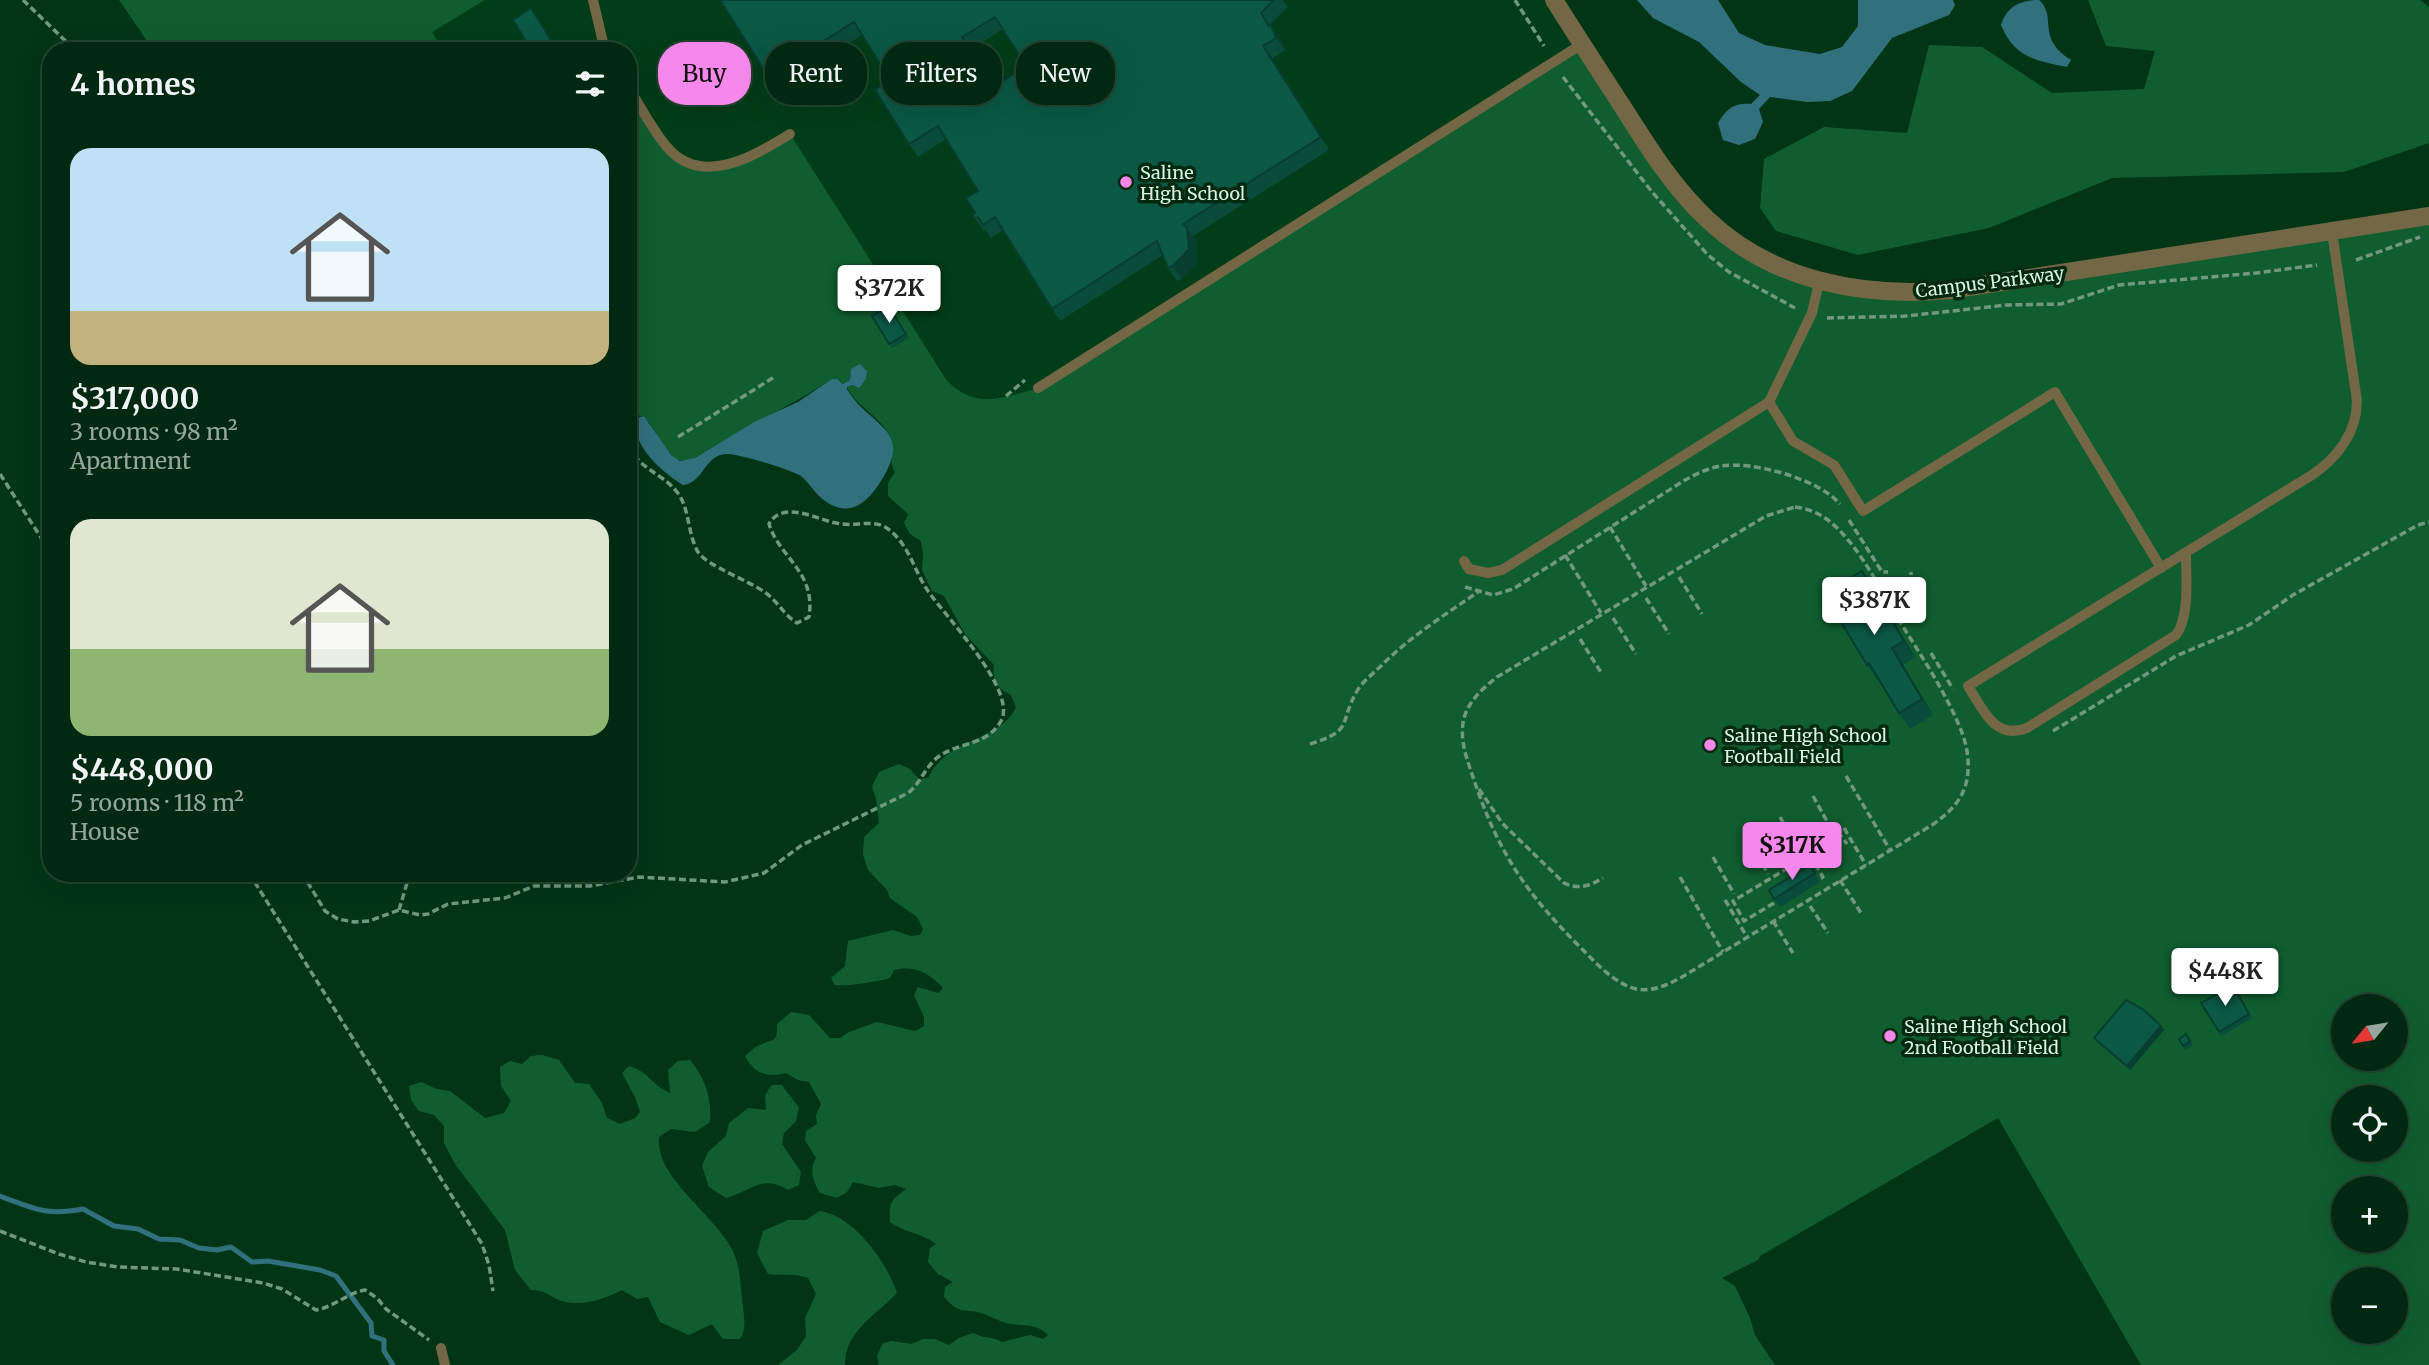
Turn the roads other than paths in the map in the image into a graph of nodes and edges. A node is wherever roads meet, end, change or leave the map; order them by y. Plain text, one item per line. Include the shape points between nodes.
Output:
1 (593, 0) edge
2 (1554, 0) edge
3 (603, 42) edge
4 (1583, 44) junction
5 (637, 101) edge
6 (790, 134) dead end
7 (2429, 216) edge
8 (2332, 232) junction
9 (1819, 282) junction
10 (1038, 388) dead end
11 (1769, 402) junction
12 (2186, 553) junction
13 (1464, 561) dead end
14 (2161, 568) junction
15 (440, 1348) road end
16 (445, 1365) edge

1 - 3 lane
2 - 4 street, Campus Parkway
4 - 9 street, Campus Parkway via 1660,163 1697,209 1760,257
4 - 10 lane
5 - 6 lane via 666,146 692,164 729,165
7 - 8 street, Campus Parkway
8 - 9 street, Campus Parkway via 1950,290 1889,292
8 - 12 lane via 2357,401 2349,435 2322,468
9 - 11 lane via 1812,313
11 - 13 lane via 1502,570 1469,569
11 - 14 lane via 1793,441 1834,465 1863,511 2055,392
12 - 14 lane
12 - 14 lane via 2183,621 2171,639 2027,728 2008,732 1993,723 1968,686
15 - 16 lane

